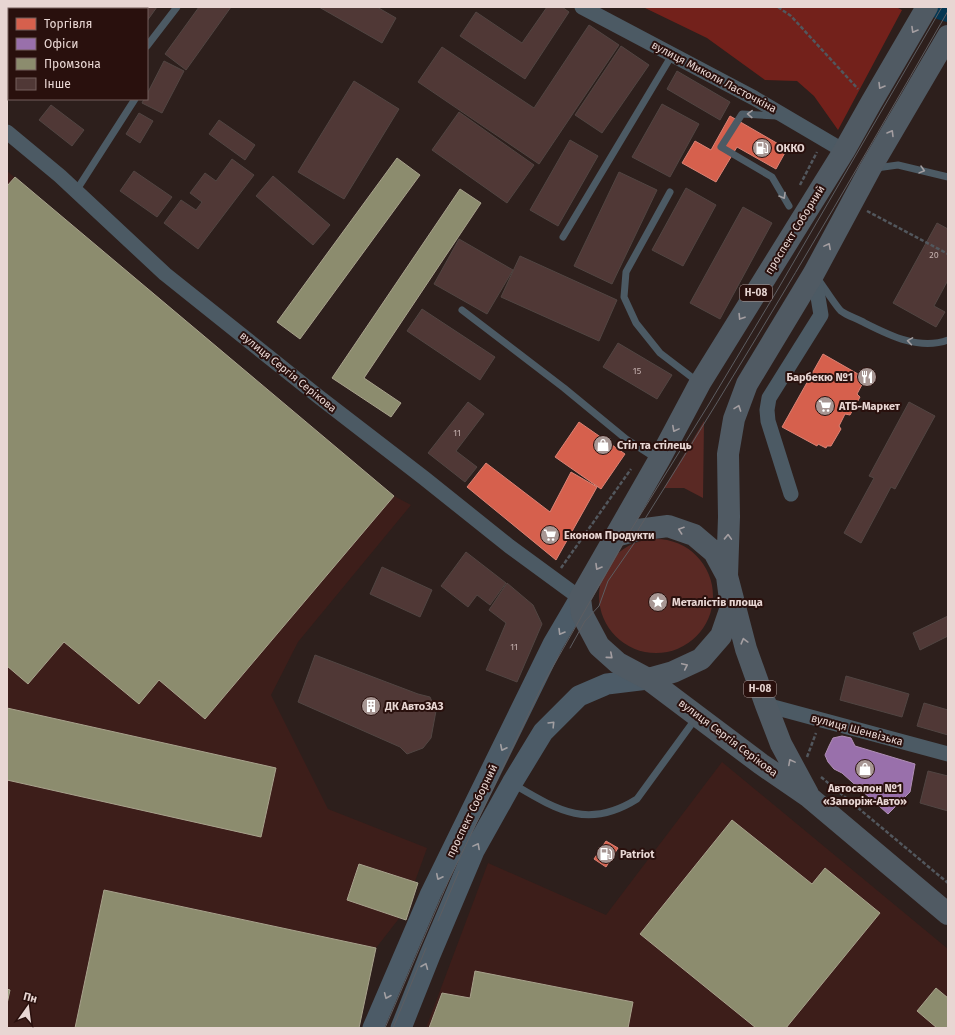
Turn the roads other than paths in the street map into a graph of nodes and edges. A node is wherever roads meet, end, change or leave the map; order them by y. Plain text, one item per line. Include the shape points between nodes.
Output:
1 (177, 7) edge
2 (582, 7) edge
3 (927, 7) edge
4 (948, 36) edge
5 (148, 45) edge
6 (672, 55) junction
7 (134, 100) edge
8 (789, 118) junction
9 (7, 132) edge
10 (844, 151) junction
11 (870, 169) junction
12 (948, 177) edge
13 (76, 191) junction
14 (670, 192) dead end
15 (789, 206) dead end
16 (563, 237) dead end
17 (814, 273) junction
18 (462, 310) dead end
19 (948, 340) edge
20 (700, 383) junction
21 (659, 460) junction
22 (791, 494) dead end
23 (616, 536) junction
24 (727, 576) junction
25 (580, 598) junction
26 (648, 679) junction
27 (766, 706) junction
28 (698, 716) junction
29 (948, 754) edge
30 (512, 783) junction
31 (809, 797) junction
32 (948, 914) edge
33 (373, 1028) edge
34 (400, 1028) edge

1 - 5 lane
2 - 6 street, вулиця Миколи Ласточкіна
3 -> 10 main road, проспект Соборний / Н-08
11 -> 4 main road, Н-08
6 - 8 street, вулиця Миколи Ласточкіна
6 - 16 lane
7 - 13 lane
8 - 10 street, вулиця Миколи Ласточкіна
8 -> 15 lane via 742,114 721,147 772,177
9 - 13 street, вулиця Сергія Серікова
10 -> 20 main road, проспект Соборний / Н-08
11 -> 12 lane via 898,164
17 -> 11 main road, Н-08
13 - 25 street, вулиця Сергія Серікова via 164,274 508,546
14 - 20 lane via 626,272 624,297 636,323 660,353
19 -> 17 lane via 942,343 903,341 874,328 842,311
17 - 22 street via 821,315 769,398 767,410 768,421
24 -> 17 main road, Н-08 via 728,454 734,419 747,384
18 - 21 lane via 626,439
20 -> 21 main road, проспект Соборний / Н-08
21 - 23 main road, проспект Соборний / Н-08
24 -> 23 main road via 714,552 694,535 668,526
23 -> 25 main road, Н-08
26 -> 24 main road via 673,672 701,659 721,636 731,607
27 -> 24 main road, вулиця Сергія Серікова / Н-08 via 746,649
25 -> 26 main road, Н-08 via 582,614 598,646 618,663
25 -> 33 main road, проспект Соборний via 553,644 434,886
26 - 28 main road, вулиця Сергія Серікова / Н-08
30 -> 26 main road, проспект Соборний via 544,732 578,696 607,684
27 - 29 street, вулиця Шенвізька
31 -> 27 main road, вулиця Сергія Серікова / Н-08 via 781,744
28 - 30 lane via 637,799 614,811 594,815 569,813
28 - 31 main road, вулиця Сергія Серікова / Н-08
34 -> 30 main road, проспект Соборний via 474,851
31 - 32 main road, вулиця Сергія Серікова / Н-08

